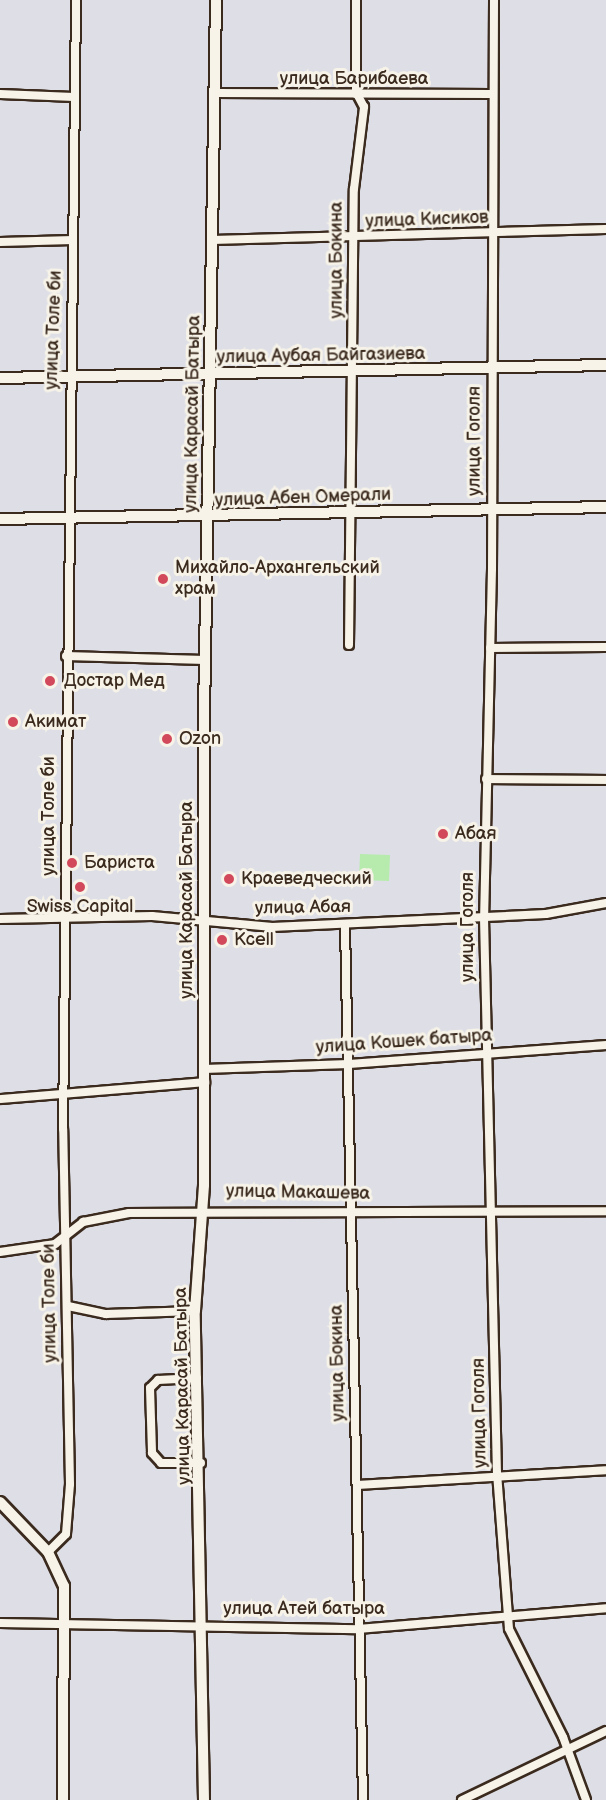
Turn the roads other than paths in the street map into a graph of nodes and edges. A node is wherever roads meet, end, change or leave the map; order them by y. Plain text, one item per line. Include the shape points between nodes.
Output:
1 (76, 0) edge
2 (216, 0) edge
3 (356, 0) edge
4 (494, 0) edge
5 (215, 93) junction
6 (0, 94) edge
7 (357, 94) junction
8 (492, 94) junction
9 (74, 97) junction
10 (606, 229) edge
11 (489, 235) junction
12 (354, 238) junction
13 (73, 240) junction
14 (212, 240) junction
15 (0, 242) edge
16 (606, 366) edge
17 (491, 369) junction
18 (355, 373) junction
19 (211, 375) junction
20 (69, 377) junction
21 (0, 378) edge
22 (606, 507) edge
23 (491, 510) junction
24 (349, 513) junction
25 (208, 517) junction
26 (0, 519) edge
27 (67, 519) junction
28 (349, 645) dead end
29 (606, 647) edge
30 (490, 648) junction
31 (66, 656) junction
32 (205, 660) junction
33 (486, 779) junction
34 (606, 780) edge
35 (606, 903) edge
36 (66, 916) junction
37 (484, 918) junction
38 (0, 919) edge
39 (203, 923) junction
40 (345, 925) junction
41 (606, 1045) edge
42 (486, 1053) junction
43 (349, 1065) junction
44 (204, 1069) junction
45 (205, 1082) junction
46 (64, 1095) junction
47 (0, 1099) edge
48 (203, 1210) junction
49 (348, 1210) junction
50 (606, 1211) edge
51 (489, 1212) junction
52 (65, 1236) junction
53 (0, 1252) edge
54 (68, 1306) junction
55 (195, 1311) junction
56 (197, 1378) junction
57 (202, 1462) junction
58 (606, 1470) edge
59 (497, 1473) junction
60 (357, 1485) junction
61 (0, 1502) edge
62 (48, 1552) junction
63 (606, 1608) edge
64 (507, 1619) junction
65 (0, 1623) edge
66 (202, 1624) junction
67 (64, 1625) junction
68 (358, 1629) junction
69 (606, 1731) edge
70 (566, 1748) junction
71 (63, 1800) edge
72 (204, 1800) edge
73 (363, 1800) edge
74 (462, 1800) edge
75 (586, 1800) edge

1 - 9 street, улица Толе би
2 - 5 main road, улица Карасай Батыра
3 - 7 street, улица Бокина
4 - 8 street, улица Гоголя
5 - 7 street, улица Барибаева
5 - 14 main road, улица Карасай Батыра
6 - 9 street
7 - 8 street, улица Барибаева
7 - 12 street, улица Бокина via 364,107
8 - 11 street, улица Гоголя
9 - 13 street, улица Толе би
10 - 11 street, улица Кисиков
11 - 12 street, улица Кисиков
11 - 17 street, улица Гоголя
12 - 14 street, улица Кисиков
12 - 18 street, улица Бокина
13 - 15 street
13 - 20 street, улица Толе би
14 - 19 main road, улица Карасай Батыра
16 - 17 main road, улица Аубая Байгазиева
17 - 18 main road, улица Аубая Байгазиева
17 - 23 street, улица Гоголя
18 - 19 main road, улица Аубая Байгазиева
18 - 24 street, улица Бокина
19 - 20 main road, улица Аубая Байгазиева
19 - 25 main road, улица Карасай Батыра
20 - 21 main road, улица Аубая Байгазиева
20 - 27 street, улица Толе би
22 - 23 main road, улица Абен Омерали
23 - 24 main road, улица Абен Омерали
23 - 30 street, улица Гоголя
24 - 25 main road, улица Абен Омерали
24 - 28 street, улица Бокина
25 - 27 main road, улица Абен Омерали
25 - 32 main road, улица Карасай Батыра
26 - 27 main road, улица Абен Омерали
27 - 31 street, улица Толе би
29 - 30 street
30 - 33 street, улица Гоголя
31 - 32 street
31 - 36 street, улица Толе би
32 - 39 main road, улица Карасай Батыра
33 - 34 street
33 - 37 street, улица Гоголя
35 - 37 street, улица Абая
36 - 38 street, улица Абая
36 - 39 street, улица Абая via 172,917
36 - 46 street, улица Толе би
37 - 40 street, улица Абая
37 - 42 street, улица Гоголя
39 - 40 street, улица Абая
39 - 44 main road, улица Карасай Батыра
40 - 43 street, улица Бокина
41 - 42 street, улица Кошек батыра
42 - 43 street, улица Кошек батыра
42 - 51 street, улица Гоголя
43 - 44 street, улица Кошек батыра
43 - 49 street, улица Бокина
44 - 45 main road, улица Карасай Батыра
45 - 46 street
45 - 48 main road, улица Карасай Батыра
46 - 47 street
46 - 52 street, улица Толе би
48 - 49 street, улица Макашева
48 - 52 street, улица Макашева via 106,1217 83,1222
48 - 55 main road, улица Карасай Батыра
49 - 51 street, улица Макашева
49 - 60 street, улица Бокина
50 - 51 street, улица Макашева
51 - 59 street, улица Гоголя
52 - 53 street, улица Макашева via 42,1248
52 - 54 street, улица Толе би
54 - 55 street via 106,1314
54 - 62 street, улица Толе би via 66,1534
55 - 56 main road, улица Карасай Батыра
56 - 57 main road, улица Карасай Батыра
56 - 57 street via 158,1380 150,1388 152,1453 158,1463
57 - 66 main road, улица Карасай Батыра
58 - 59 street
59 - 60 street
59 - 64 street, улица Гоголя
60 - 68 street, улица Бокина
61 - 62 main road
62 - 67 main road via 64,1586
63 - 64 street, улица Атей батыра
64 - 68 street, улица Атей батыра
64 - 70 street, улица Гоголя via 514,1644
65 - 67 street, улица Атей батыра
66 - 67 street, улица Атей батыра
66 - 68 street, улица Атей батыра
66 - 72 main road, улица Карасай Батыра
67 - 71 main road
68 - 73 street, улица Бокина
69 - 70 street
70 - 74 street
70 - 75 street, улица Гоголя

